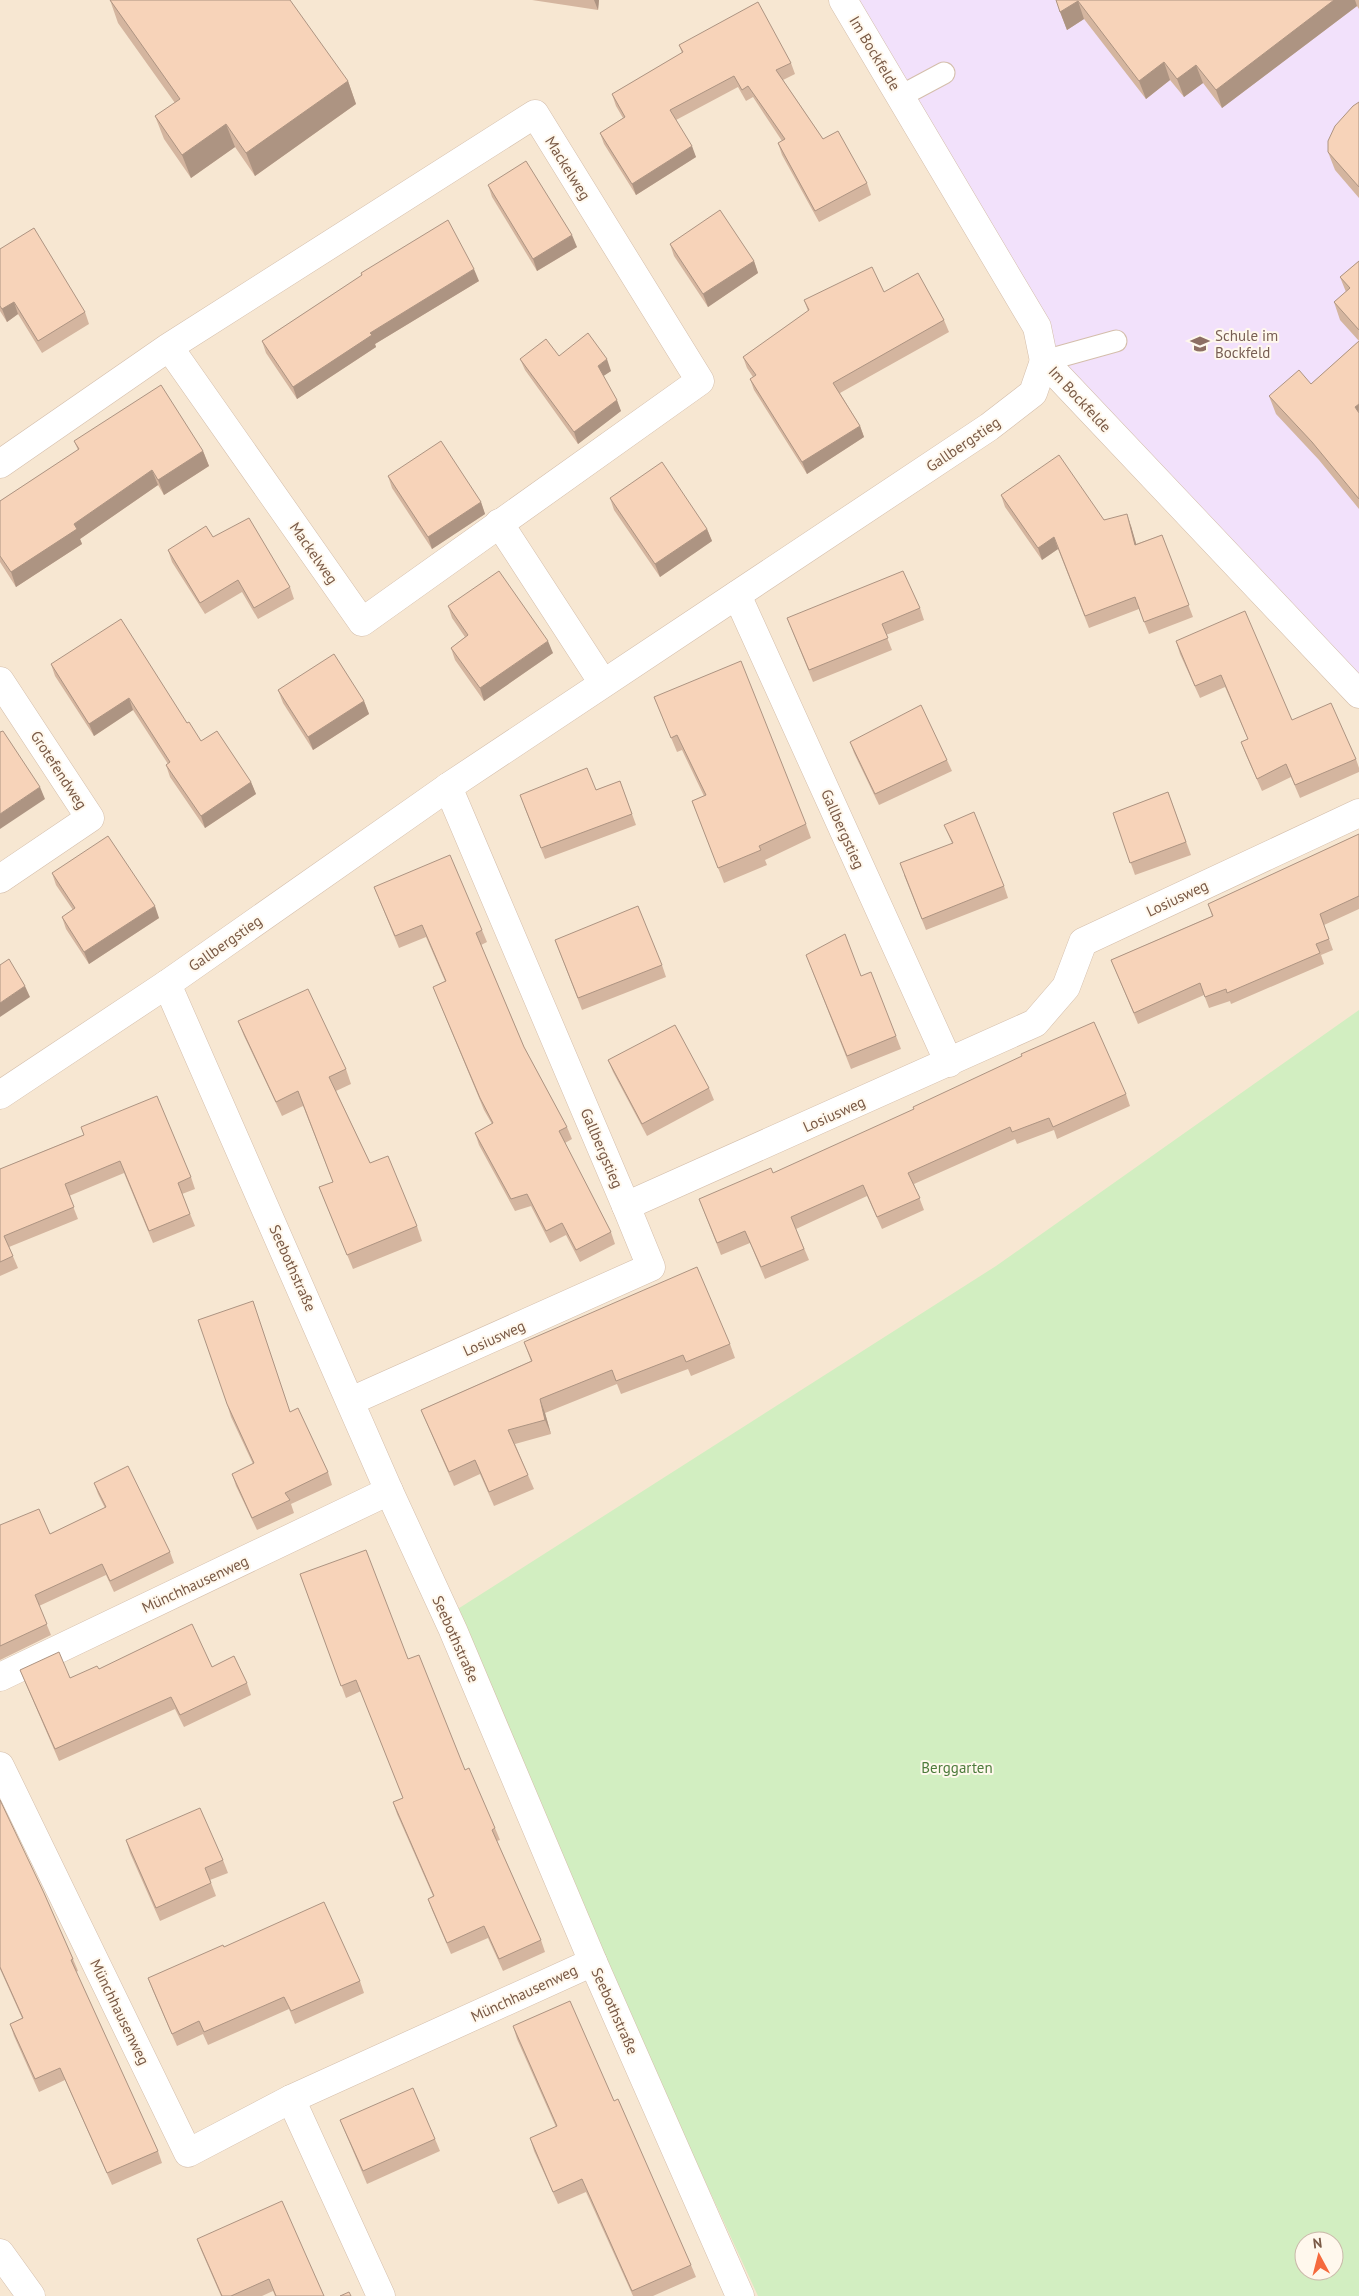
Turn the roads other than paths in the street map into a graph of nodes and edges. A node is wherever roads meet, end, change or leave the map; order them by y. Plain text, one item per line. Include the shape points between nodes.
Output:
1 (843, 0) edge
2 (944, 73) dead end
3 (901, 96) junction
4 (1116, 341) dead end
5 (169, 347) junction
6 (1044, 361) junction
7 (0, 464) edge
8 (499, 523) junction
9 (737, 595) junction
10 (0, 681) edge
11 (603, 683) junction
12 (1359, 694) edge
13 (448, 787) junction
14 (1359, 813) edge
15 (0, 879) edge
16 (166, 984) junction
17 (949, 1062) junction
18 (0, 1095) edge
19 (626, 1206) junction
20 (352, 1401) junction
21 (389, 1491) junction
22 (0, 1677) edge
23 (0, 1766) edge
24 (593, 1962) junction
25 (292, 2099) junction
26 (0, 2253) edge
27 (31, 2296) edge
28 (381, 2296) edge
29 (740, 2296) edge

1 - 3 street, Im Bockfelde
2 - 3 lane
3 - 6 street, Im Bockfelde via 1037,327
4 - 6 lane
5 - 7 street, Mackelweg
5 - 8 street, Mackelweg via 362,622
5 - 8 street, Mackelweg via 535,114 700,381
6 - 9 street, Gallbergstieg via 1034,392 989,427
6 - 12 street, Im Bockfelde
8 - 11 street
9 - 11 street, Gallbergstieg
9 - 17 street, Gallbergstieg
10 - 15 street, Grotefendweg via 90,818
11 - 13 street, Gallbergstieg
13 - 16 street, Gallbergstieg
13 - 19 street, Gallbergstieg
14 - 17 street, Losiusweg via 1083,942 1066,988 1035,1023
16 - 18 street, Gallbergstieg
16 - 20 street, Seebothstraße
17 - 19 street, Losiusweg
19 - 20 street, Losiusweg via 651,1267
20 - 21 street, Seebothstraße
21 - 22 street, Münchhausenweg
21 - 24 street, Seebothstraße via 453,1630
23 - 25 street, Münchhausenweg via 188,2154
24 - 25 street, Münchhausenweg
24 - 29 street, Seebothstraße
25 - 28 street
26 - 27 street

